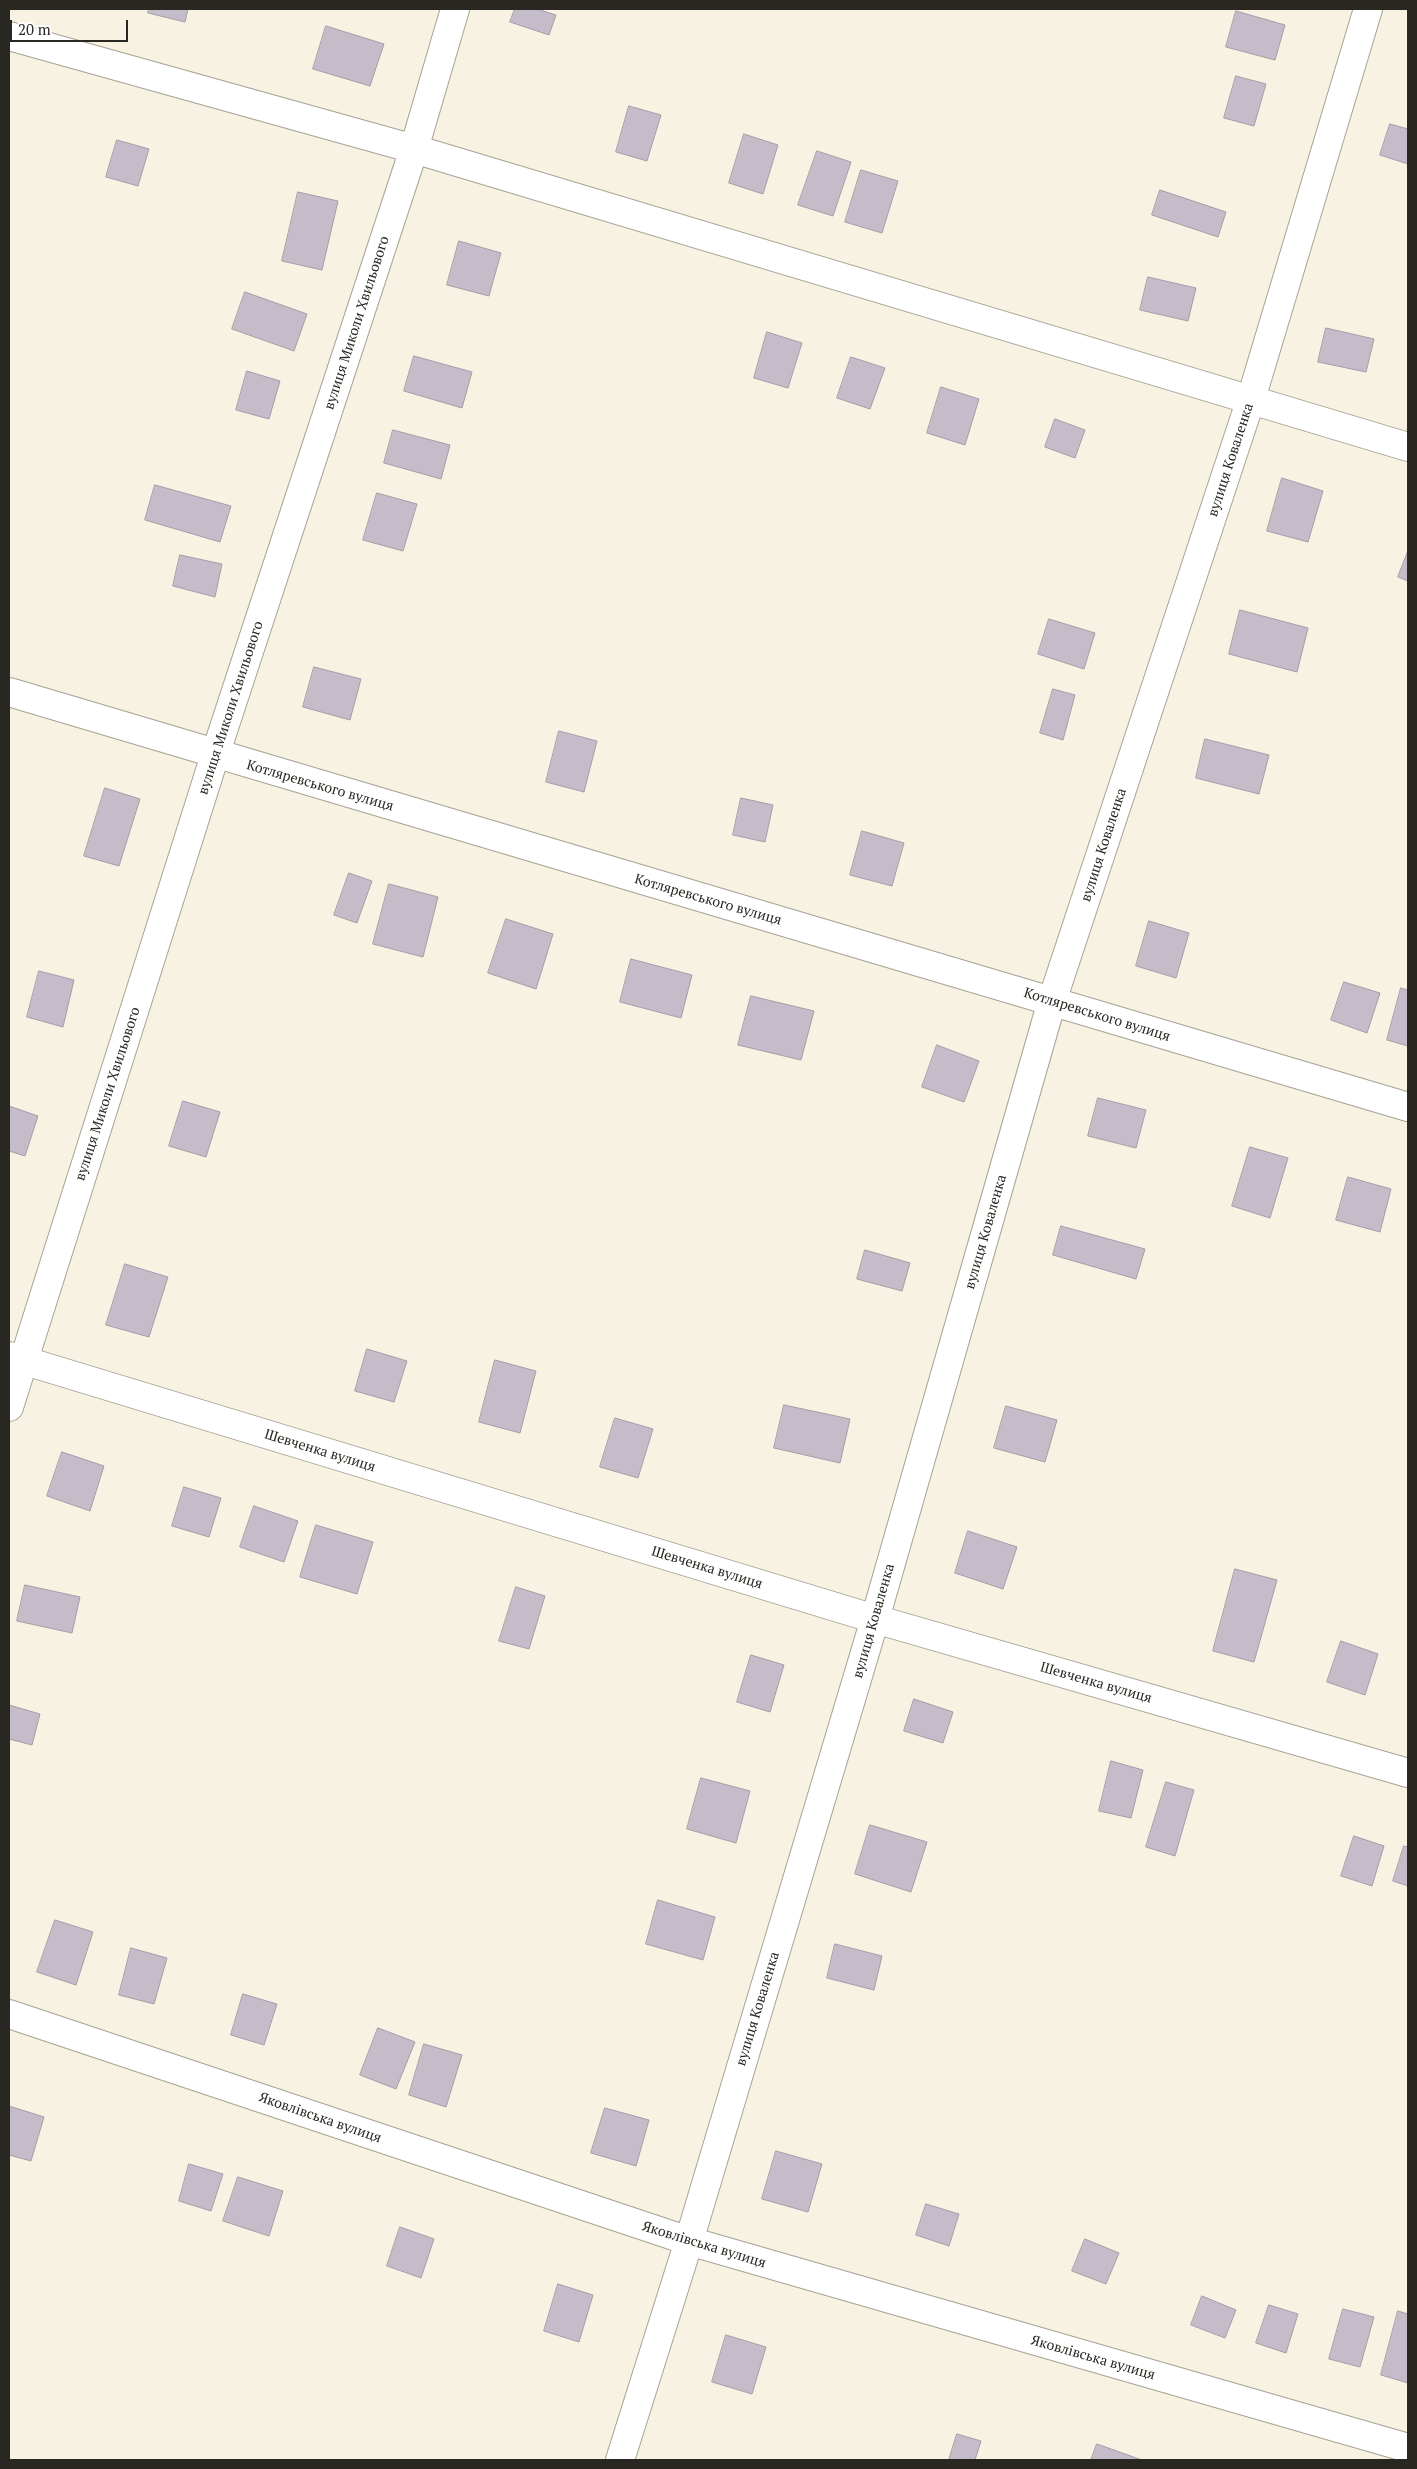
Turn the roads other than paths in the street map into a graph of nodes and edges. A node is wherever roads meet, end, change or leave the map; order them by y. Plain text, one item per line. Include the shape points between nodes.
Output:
1 (455, 9) edge
2 (1368, 9) edge
3 (9, 36) edge
4 (414, 149) junction
5 (1251, 400) junction
6 (1408, 447) edge
7 (9, 692) edge
8 (215, 755) junction
9 (1052, 1001) junction
10 (1408, 1107) edge
11 (16, 1358) edge
12 (9, 1407) edge
13 (875, 1619) junction
14 (1408, 1773) edge
15 (9, 2014) edge
16 (689, 2242) junction
17 (1408, 2448) edge
18 (620, 2460) edge

1 - 4 street, вулиця Миколи Хвильового
2 - 5 street, вулиця Коваленка
3 - 4 street
4 - 5 street
4 - 8 street, вулиця Миколи Хвильового
5 - 6 street
5 - 9 street, вулиця Коваленка
7 - 8 street, Котляревського вулиця
8 - 9 street, Котляревського вулиця
8 - 11 street, вулиця Миколи Хвильового
9 - 10 street, Котляревського вулиця
9 - 13 street, вулиця Коваленка
11 - 12 street, вулиця Миколи Хвильового
11 - 13 street, Шевченка вулиця
13 - 14 street, Шевченка вулиця
13 - 16 street, вулиця Коваленка
15 - 16 street, Яковлівська вулиця
16 - 17 street, Яковлівська вулиця
16 - 18 street, вулиця Коваленка

